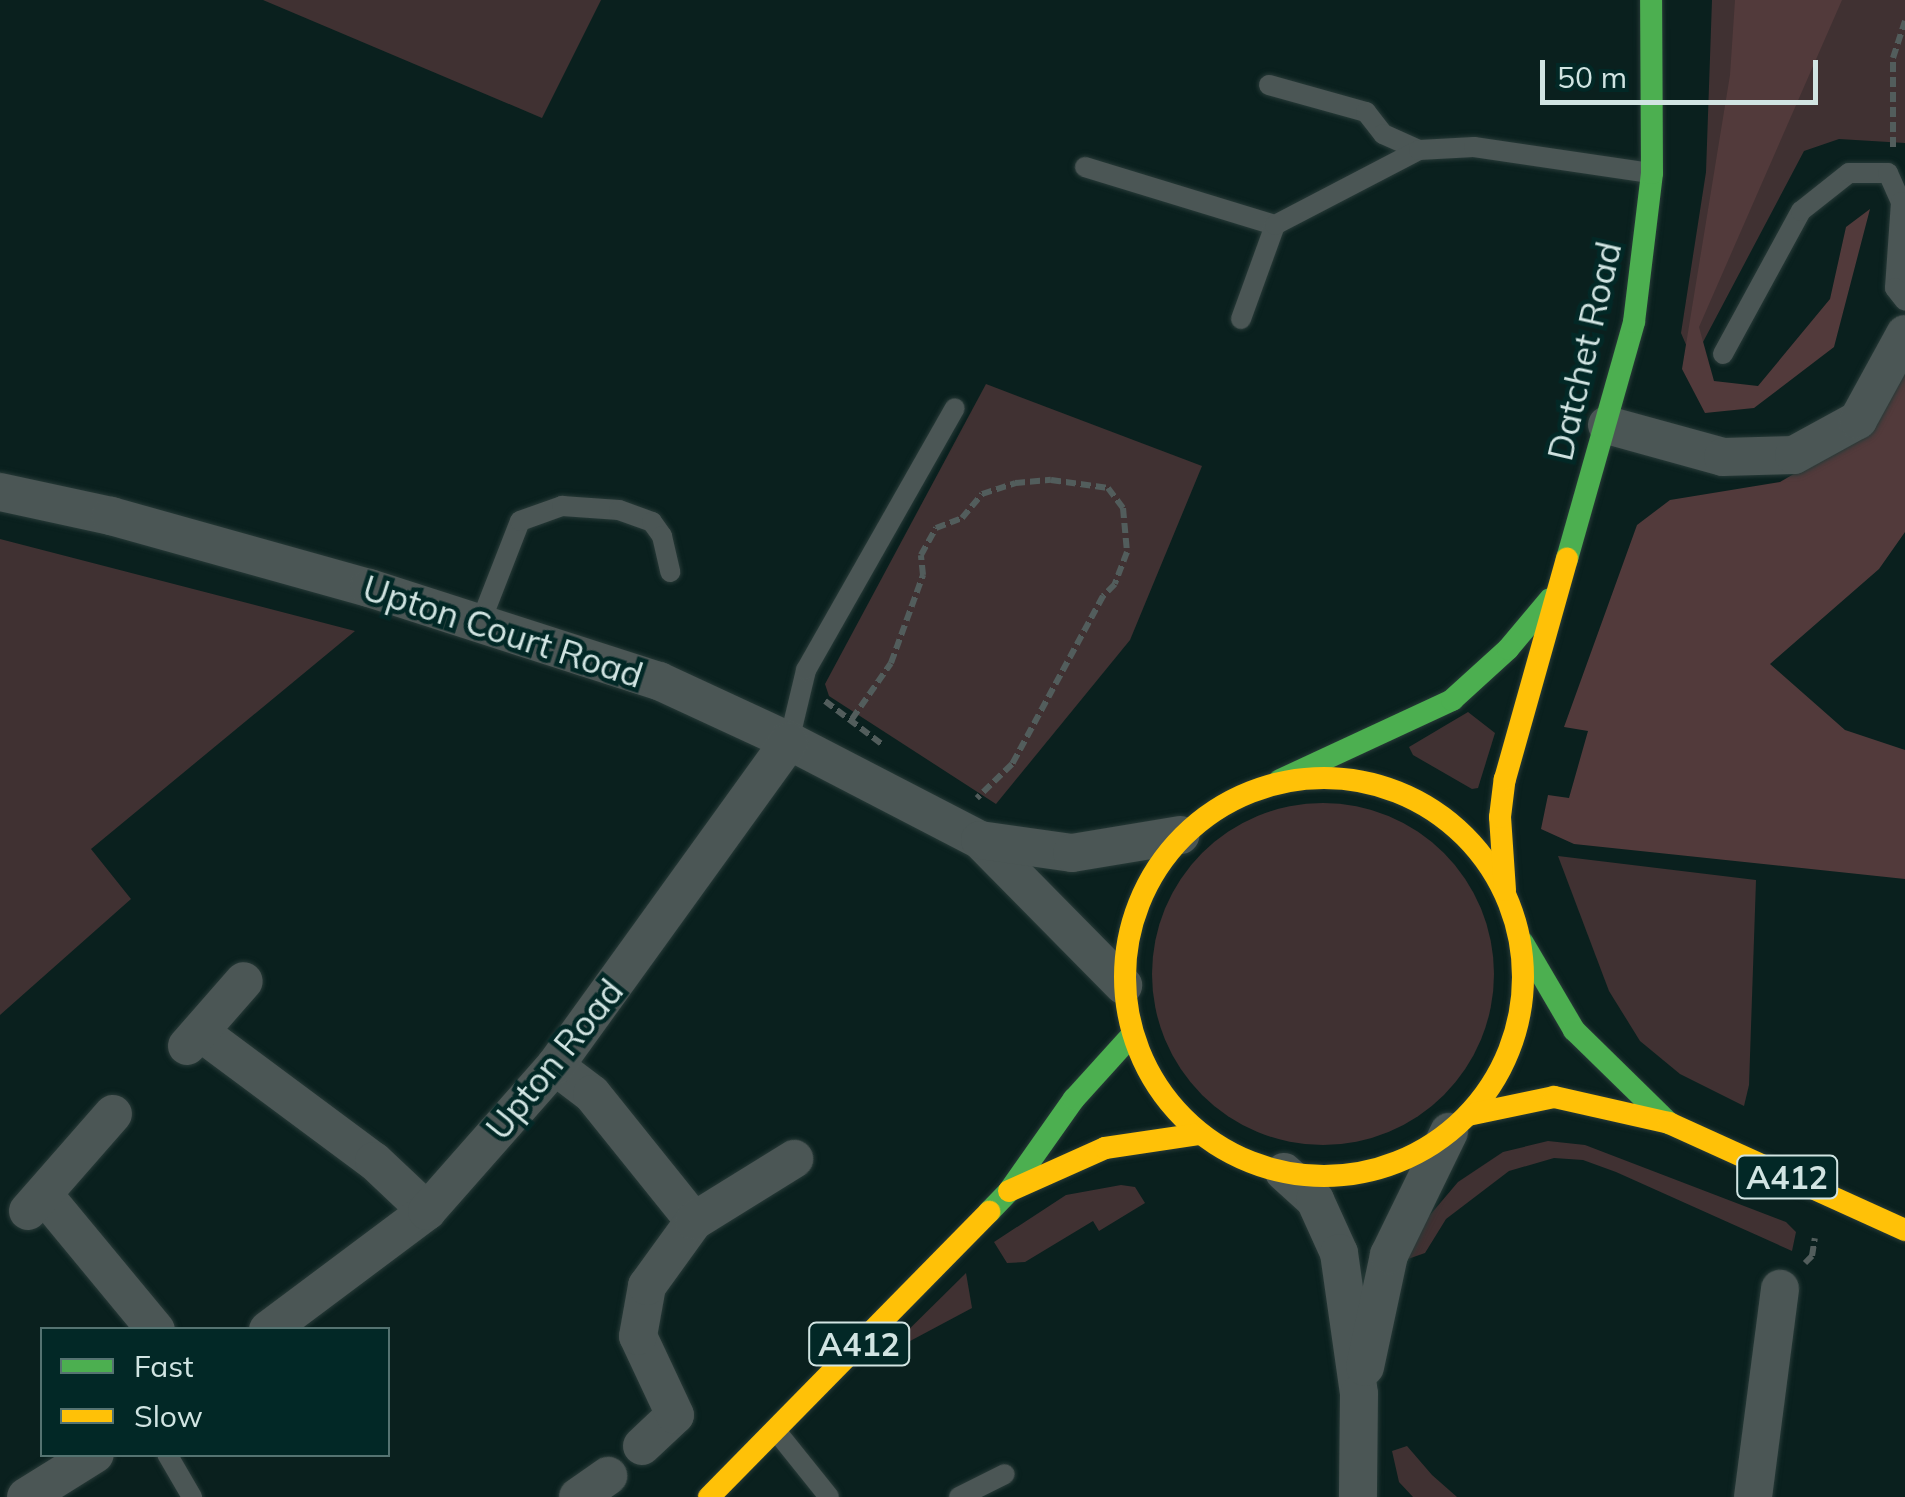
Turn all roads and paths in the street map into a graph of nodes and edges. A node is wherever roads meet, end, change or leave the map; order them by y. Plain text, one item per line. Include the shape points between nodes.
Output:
1 (1650, 0) edge
2 (1905, 22) edge
3 (1269, 85) dead end
4 (1905, 106) edge
5 (1896, 114) junction
6 (1905, 127) edge
7 (1418, 150) junction
8 (1086, 168) dead end
9 (1652, 173) junction
10 (1275, 225) junction
11 (1905, 301) edge
12 (1241, 319) dead end
13 (1905, 334) edge
14 (1722, 354) dead end
15 (956, 408) dead end
16 (1608, 425) junction
17 (0, 492) edge
18 (670, 572) dead end
19 (1555, 593) junction
20 (481, 621) junction
21 (852, 718) dead end
22 (790, 741) junction
23 (1280, 780) junction
24 (973, 825) junction
25 (1181, 835) junction
26 (1505, 890) junction
27 (1521, 940) junction
28 (244, 981) dead end
29 (1123, 986) junction
30 (1132, 1036) junction
31 (555, 1066) junction
32 (114, 1114) dead end
33 (1459, 1123) junction
34 (1669, 1123) junction
35 (1200, 1134) junction
36 (794, 1159) dead end
37 (1284, 1172) junction
38 (1009, 1191) junction
39 (1822, 1193) junction
40 (427, 1211) junction
41 (694, 1221) junction
42 (1905, 1230) edge
43 (1780, 1289) joint
44 (153, 1327) edge
45 (272, 1327) edge
46 (1359, 1394) junction
47 (775, 1429) junction
48 (642, 1446) dead end
49 (90, 1457) edge
50 (170, 1457) edge
51 (1005, 1474) dead end
52 (26, 1497) edge
53 (192, 1497) edge
54 (709, 1497) edge
55 (829, 1497) edge
56 (959, 1497) edge
57 (1358, 1497) edge
58 (1753, 1497) edge

1 - 9 main road, Datchet Road
2 - 5 path via 1892,58
3 - 7 lane via 1366,112 1383,134
4 - 5 path
5 - 6 path via 1896,128
7 - 9 lane via 1474,147
7 - 10 lane
8 - 10 lane
9 - 16 main road, Datchet Road via 1634,322
10 - 12 lane
11 - 14 lane via 1896,288 1901,202 1888,173 1848,174 1800,211
13 - 16 street via 1858,420 1794,455 1724,457
15 - 22 lane via 806,670
16 - 19 main road, Datchet Road
17 - 20 street, Upton Court Road via 111,516
18 - 20 lane via 652,522 619,510 562,506 520,521
19 - 23 main road, Datchet Road via 1452,700
19 - 26 main road, Datchet Road via 1505,779
20 - 22 street, Upton Court Road via 659,681
21 - 24 path via 891,663 924,576 920,555 936,528 962,518 982,494 1015,483 1108,488 1123,508 1127,552 1115,584
22 - 24 street, Upton Court Road
22 - 31 street, Upton Road
23 - 25 main road, Datchet Road via 1226,801
23 - 26 main road via 1389,787 1436,810 1476,846
24 - 25 street, Upton Court Road via 1072,853
24 - 29 street, Upton Court Road
25 - 29 main road, Datchet Road via 1147,880 1127,934
26 - 27 main road
27 - 33 main road via 1524,988 1516,1034 1497,1077
27 - 34 main road, A412 via 1574,1030
28 - 40 street via 193,1039 374,1161
29 - 30 main road, Datchet Road
30 - 35 main road, Datchet Road via 1158,1090
30 - 38 main road, A412 via 1074,1098
31 - 40 street, Upton Road
31 - 41 street via 592,1094
32 - 44 street via 37,1204
33 - 34 main road, A412 via 1554,1096
33 - 37 main road, Datchet Road via 1399,1162 1342,1176
33 - 46 street via 1389,1255
34 - 39 main road, A412
35 - 37 main road, Datchet Road via 1240,1158
35 - 38 main road, A412 via 1104,1148
36 - 41 street
37 - 46 street via 1314,1200 1339,1253
38 - 47 main road, A412
39 - 42 main road, A412
39 - 43 path via 1812,1256
40 - 45 street, Upton Road
41 - 48 street via 646,1286 638,1336 675,1415
43 - 58 street
46 - 57 street
47 - 54 main road, A412
47 - 55 lane
49 - 52 street
50 - 53 lane
51 - 56 lane

